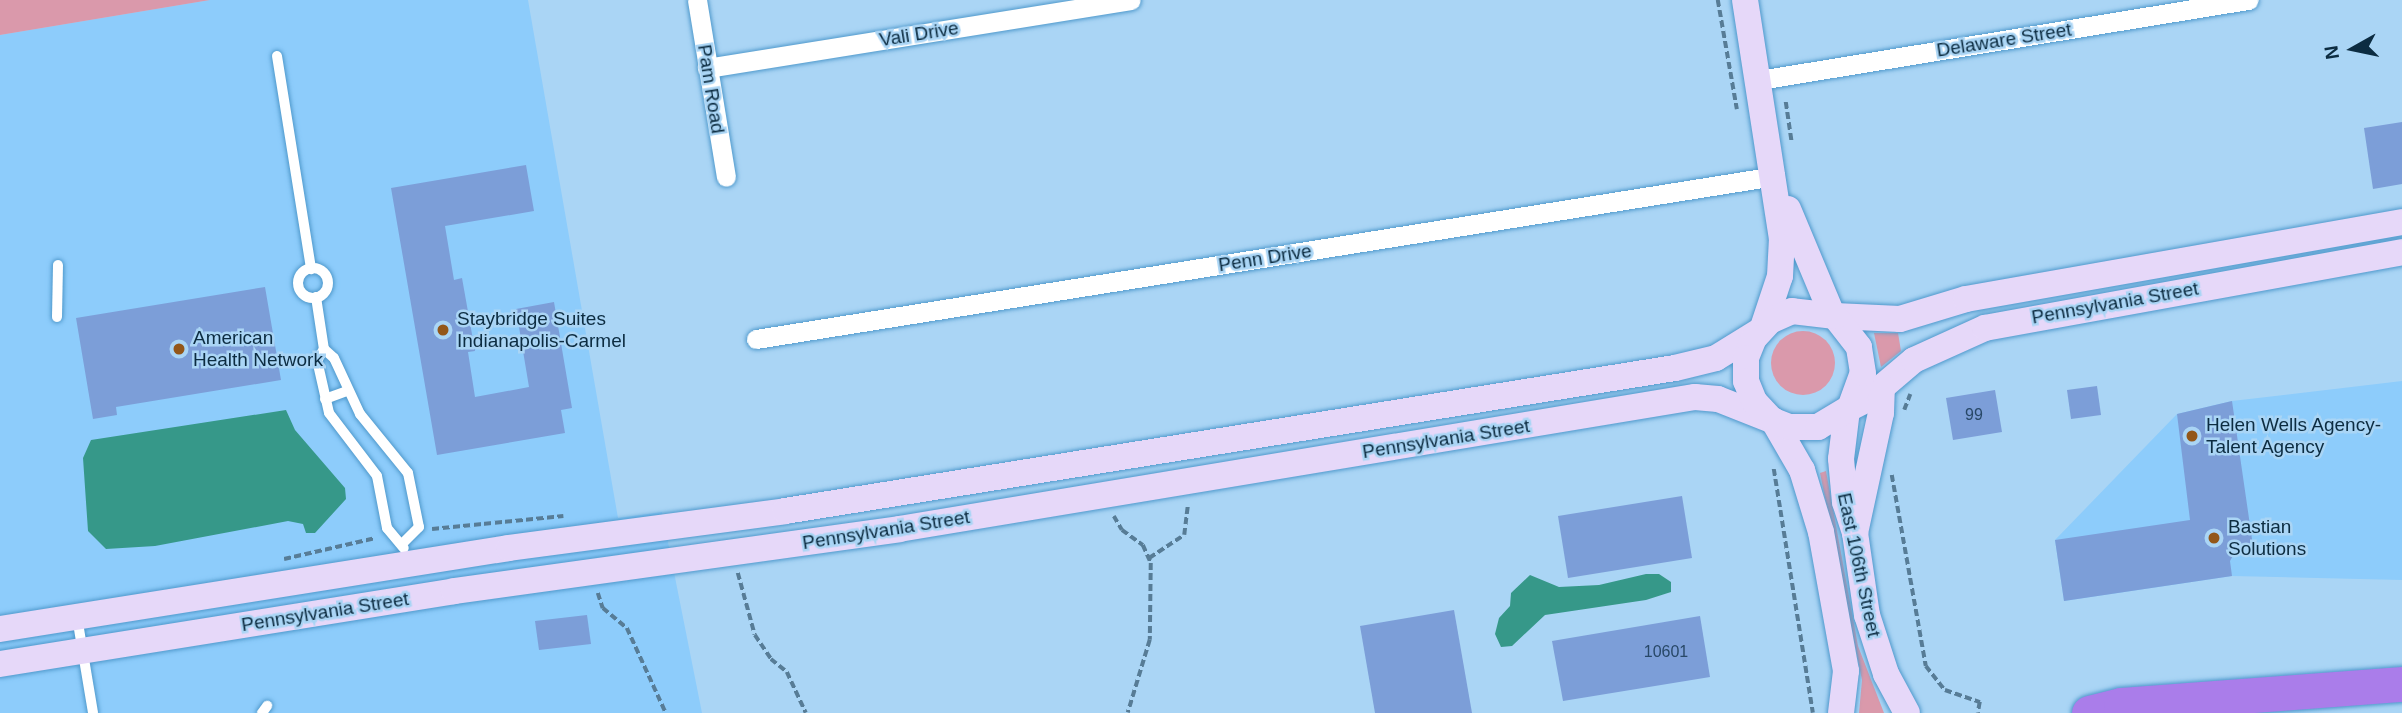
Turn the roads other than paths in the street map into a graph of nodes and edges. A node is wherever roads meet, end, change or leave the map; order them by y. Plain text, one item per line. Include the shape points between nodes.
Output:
1 (697, 0) edge
2 (1130, 0) edge
3 (1745, 0) edge
4 (2249, 0) edge
5 (1042, 7) edge
6 (278, 56) dead end
7 (707, 68) junction
8 (1759, 80) junction
9 (1781, 174) junction
10 (726, 177) dead end
11 (2402, 222) edge
12 (2402, 252) edge
13 (58, 265) dead end
14 (311, 268) junction
15 (316, 297) junction
16 (1833, 315) junction
17 (57, 317) dead end
18 (1760, 330) junction
19 (756, 339) dead end
20 (324, 349) junction
21 (1882, 387) junction
22 (347, 391) junction
23 (325, 400) junction
24 (1849, 409) junction
25 (1771, 418) junction
26 (1855, 533) junction
27 (408, 573) junction
28 (77, 617) junction
29 (0, 629) edge
30 (82, 651) junction
31 (0, 664) edge
32 (2402, 684) edge
33 (93, 713) edge
34 (1841, 713) edge
35 (1907, 713) edge
36 (2089, 713) edge

1 - 7 street, Pam Road
2 - 5 street, Vali Drive
3 - 8 main road
4 - 8 street, Delaware Street
5 - 7 street, Vali Drive
6 - 14 lane
7 - 10 street, Pam Road
8 - 9 main road
9 - 16 main road
9 - 18 main road via 1782,261
9 - 19 street, Penn Drive
11 - 16 main road, Pennsylvania Street via 1966,299 1900,319
12 - 21 main road, Pennsylvania Street via 1984,328 1914,360
13 - 17 lane
14 - 15 lane via 322,272 327,283
14 - 15 lane via 299,277 298,287 303,294
15 - 20 lane
16 - 18 main road via 1792,311
16 - 24 main road via 1852,335 1862,359 1861,386
18 - 25 main road via 1746,359 1746,381 1754,401
18 - 27 main road, Pennsylvania Street via 1716,358 1675,368
20 - 22 lane via 334,358
20 - 23 lane via 317,360
21 - 24 main road, Pennsylvania Street
21 - 26 main road via 1865,500
22 - 23 lane
22 - 27 lane via 408,474 419,527
23 - 27 lane via 344,436 377,476 387,528
24 - 25 main road via 1828,424 1808,428
24 - 26 main road, East 106th Street via 1841,479
25 - 27 main road, Pennsylvania Street via 1718,399 1695,397 899,529
25 - 34 main road, East 106th Street via 1802,470 1821,532 1846,671
26 - 35 main road, East 106th Street via 1867,615 1886,674
27 - 28 main road, Pennsylvania Street
27 - 30 main road, Pennsylvania Street
28 - 29 main road, Pennsylvania Street
28 - 30 lane
30 - 31 main road, Pennsylvania Street
30 - 33 lane
32 - 36 highway via 2121,705

